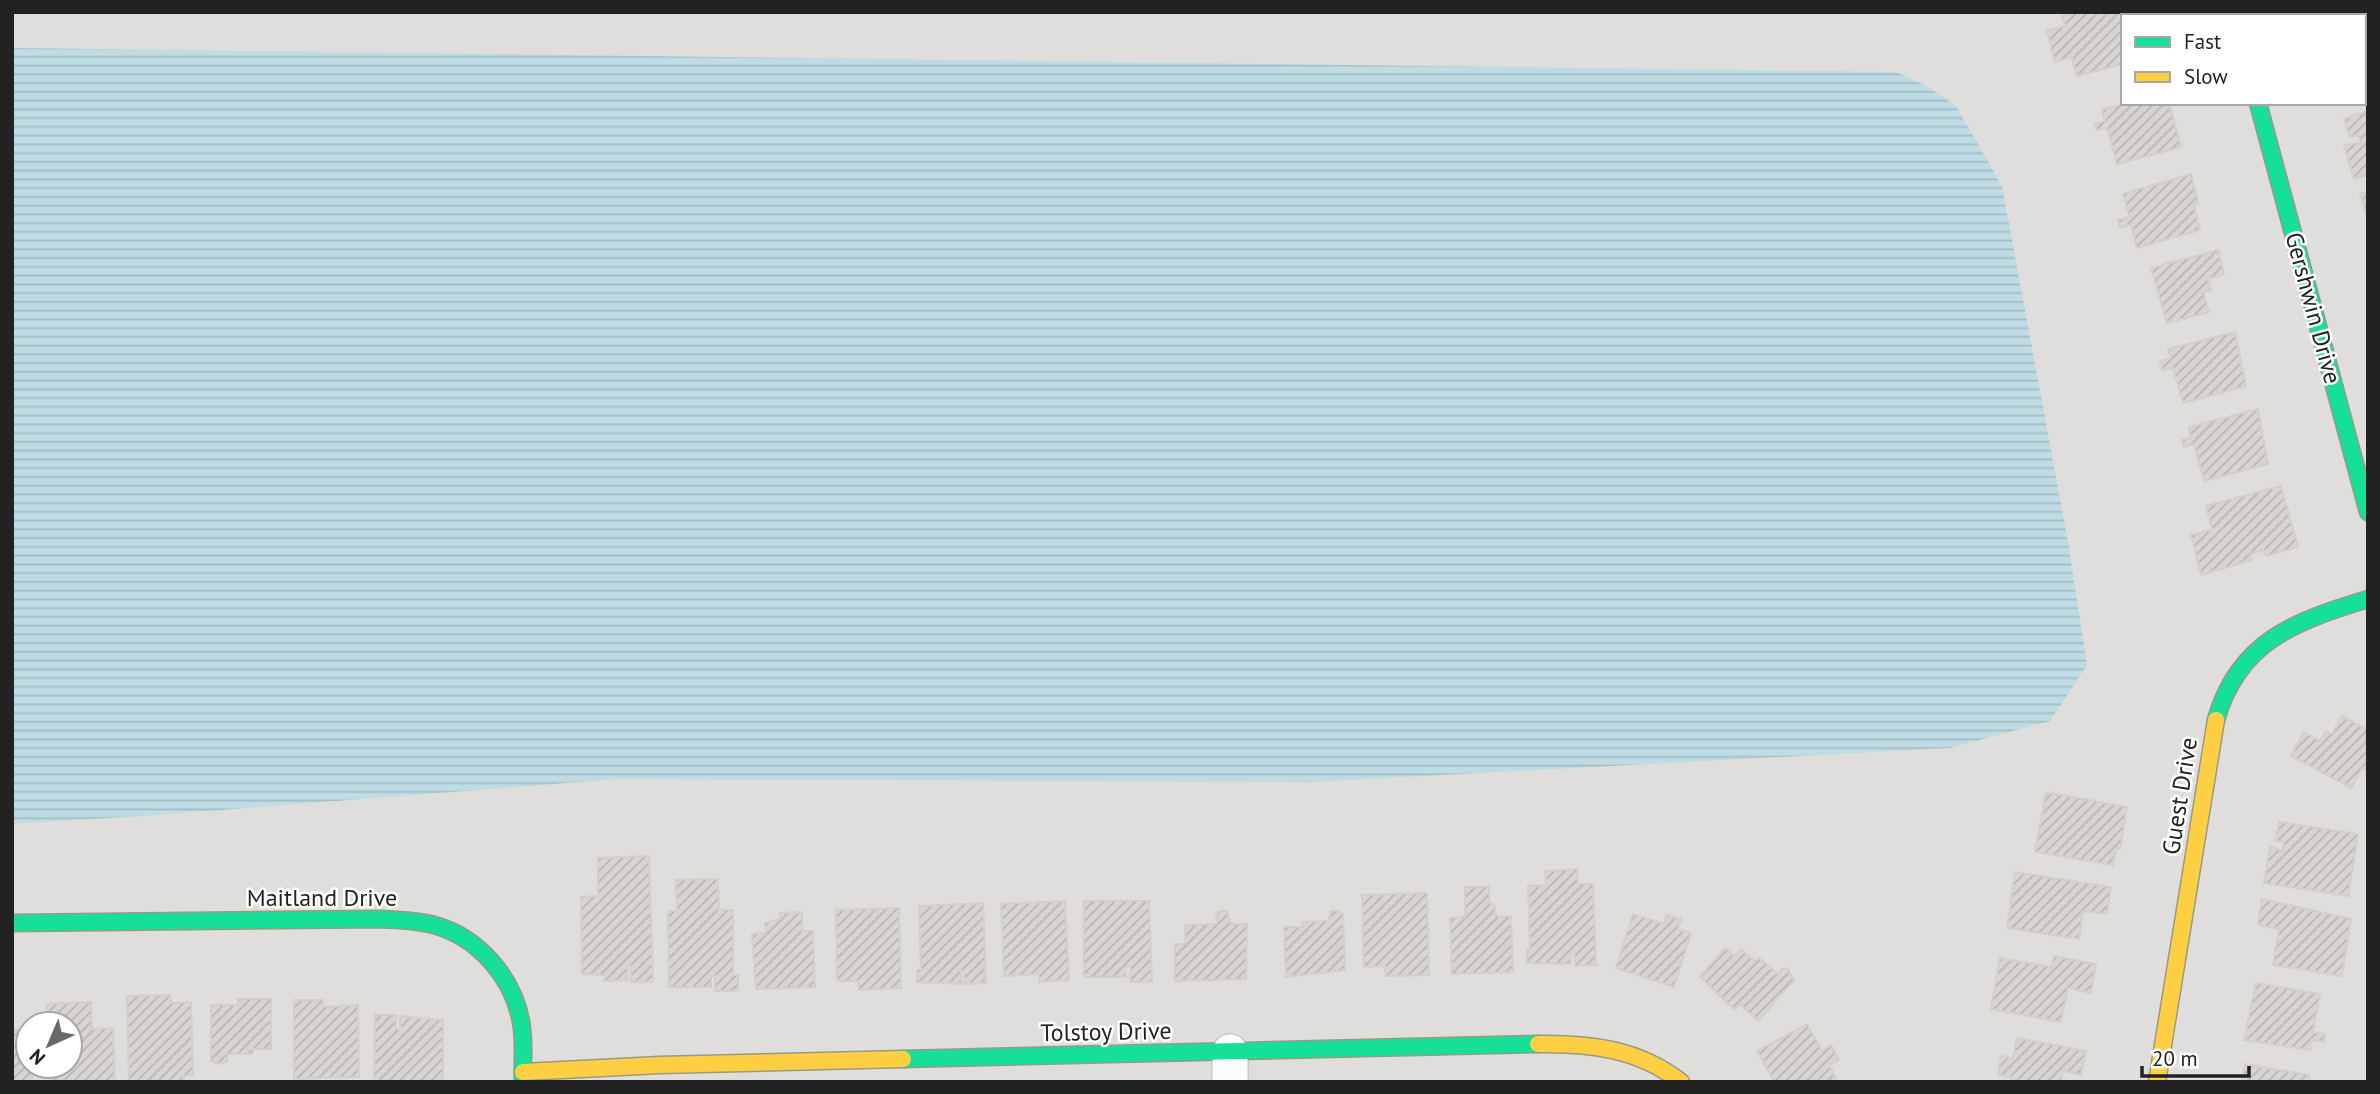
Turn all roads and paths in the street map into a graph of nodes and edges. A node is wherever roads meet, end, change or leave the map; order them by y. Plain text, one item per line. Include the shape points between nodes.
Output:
1 (2259, 105) edge
2 (2368, 512) edge
3 (2368, 599) edge
4 (12, 923) edge
5 (1230, 1067) edge
6 (931, 1070) edge
7 (523, 1077) edge
8 (1681, 1082) edge
9 (2157, 1082) edge

1 - 2 street, Gershwin Drive
3 - 9 street, Guest Drive via 2281,631 2249,657 2229,685 2216,718
4 - 7 street, Maitland Drive via 380,919 418,921 454,931 498,967 511,989 521,1020
5 - 6 street, Tolstoy Drive
5 - 8 street, Tolstoy Drive via 1543,1044 1621,1049
6 - 7 street, Tolstoy Drive via 660,1065

